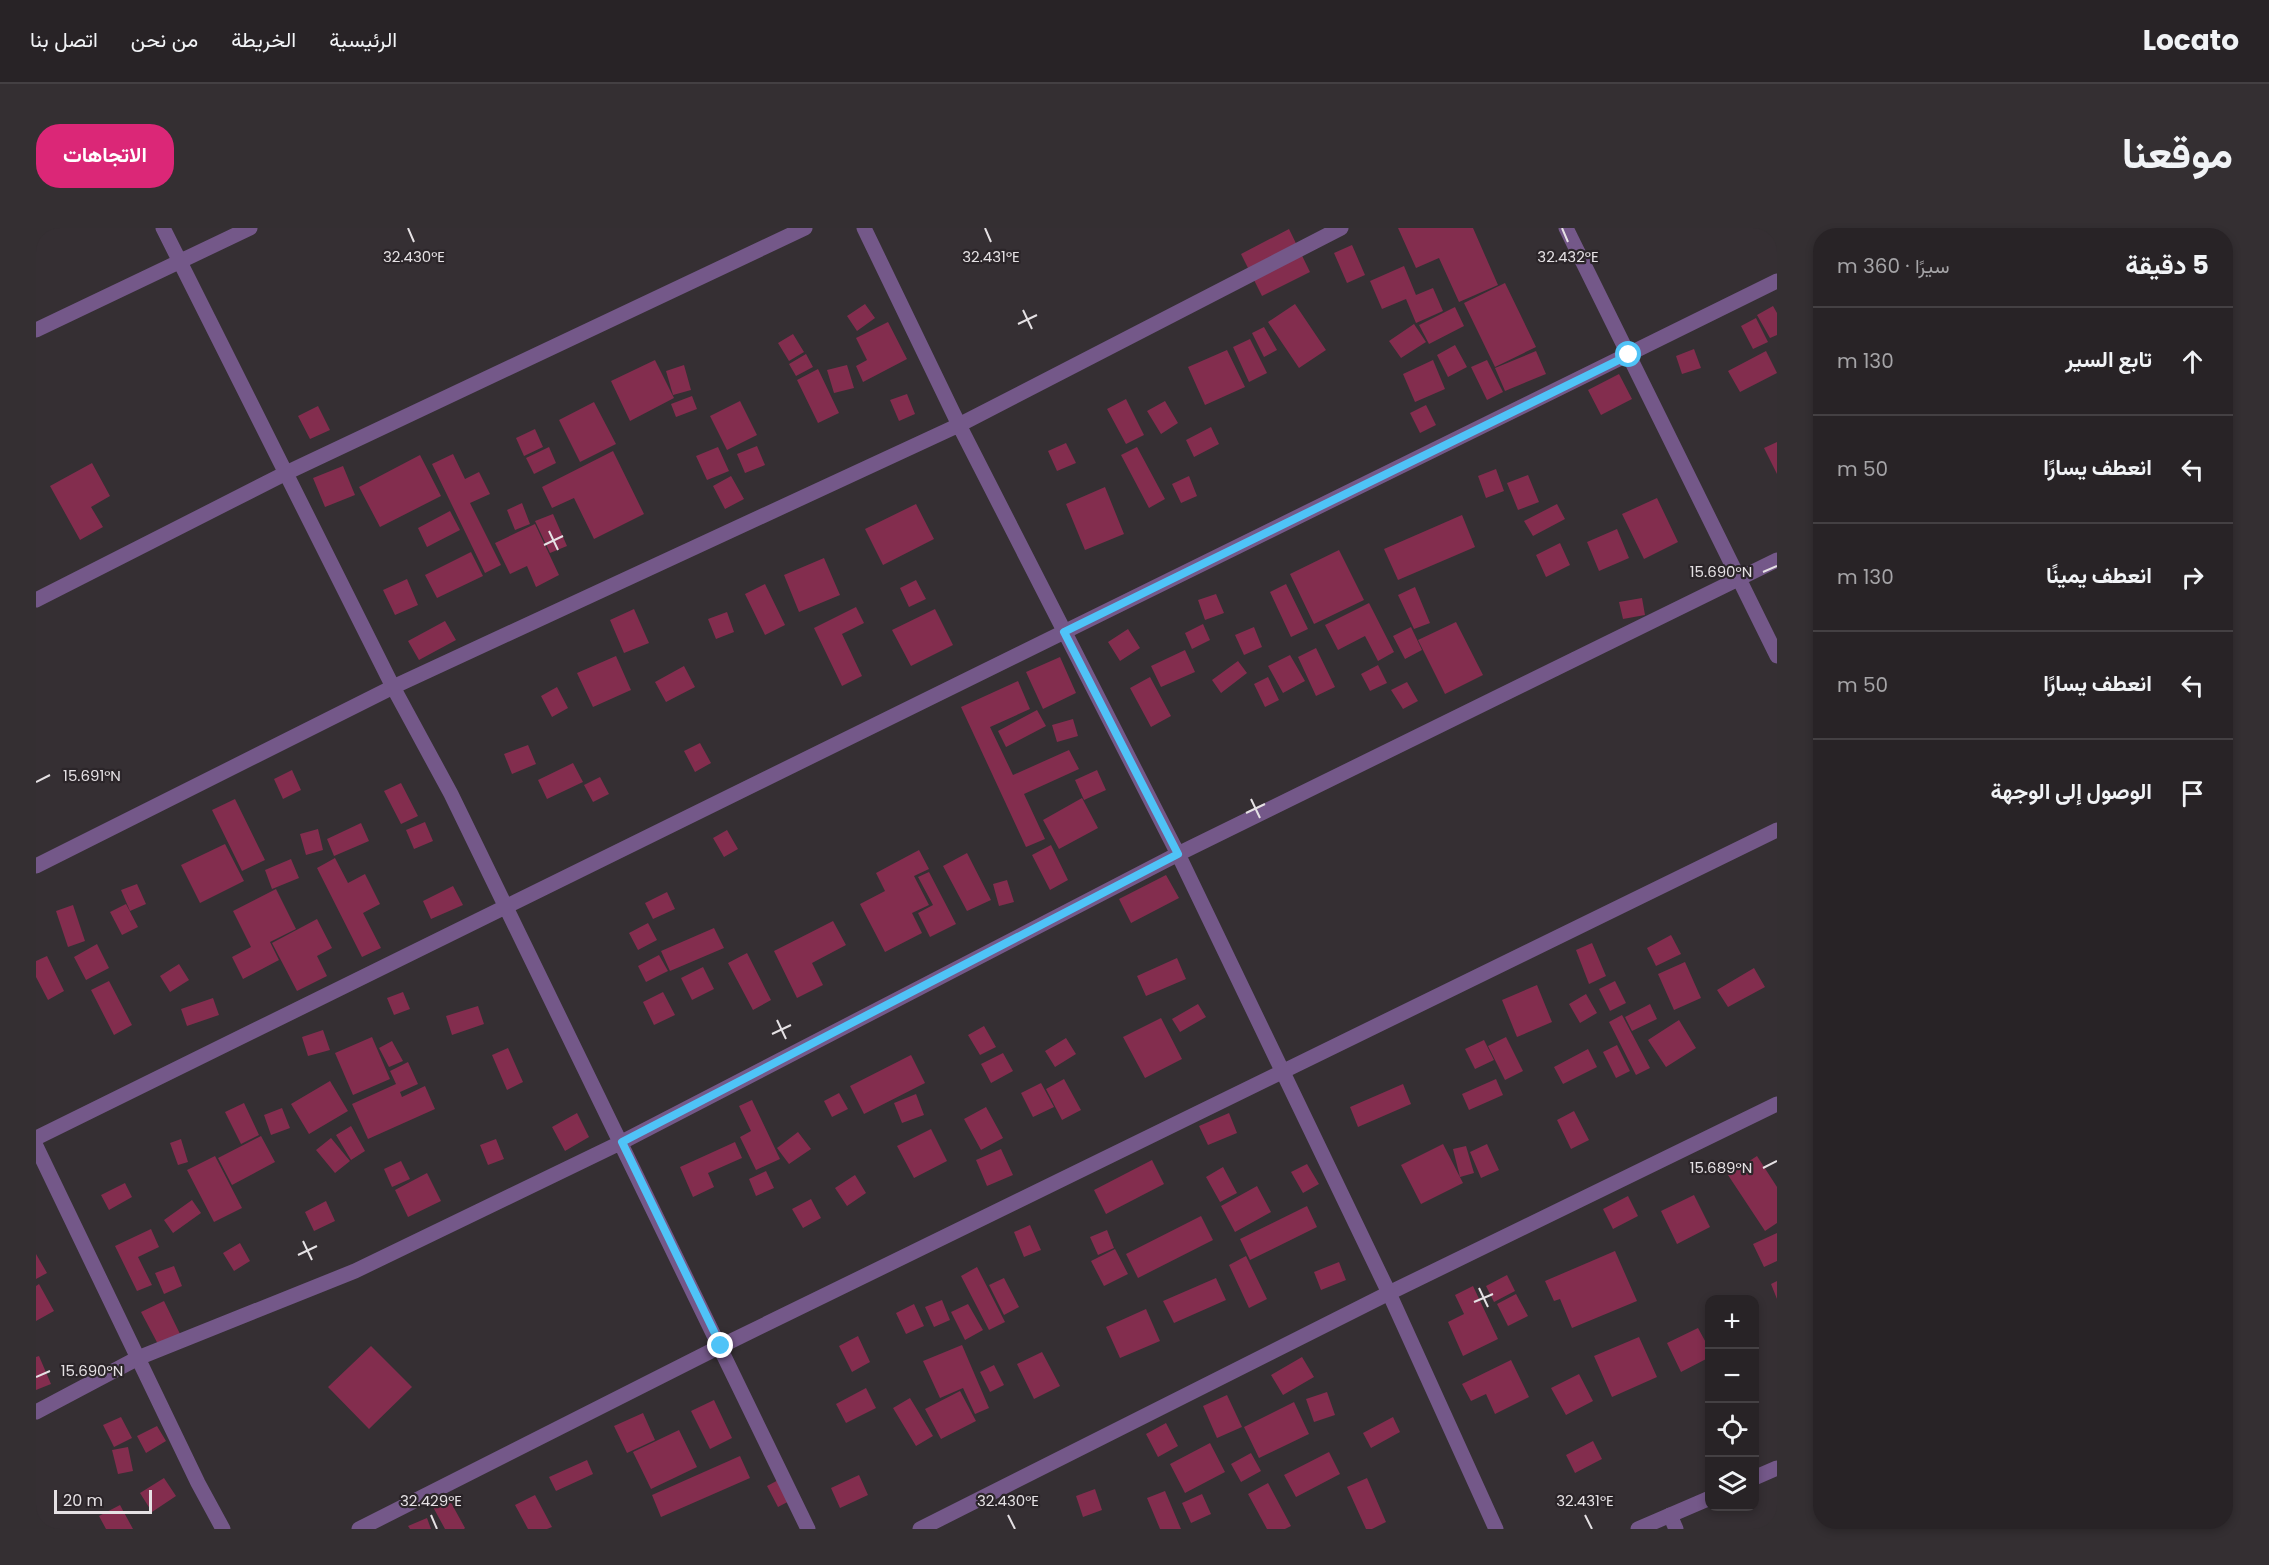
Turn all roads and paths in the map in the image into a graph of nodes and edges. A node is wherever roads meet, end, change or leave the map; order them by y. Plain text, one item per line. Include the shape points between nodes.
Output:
1 (163, 228) edge
2 (250, 228) edge
3 (805, 228) edge
4 (864, 228) edge
5 (1341, 228) edge
6 (1566, 228) edge
7 (179, 262) junction
8 (1777, 281) edge
9 (36, 330) edge
10 (1629, 355) junction
11 (959, 425) junction
12 (286, 473) junction
13 (1777, 560) edge
14 (1739, 579) junction
15 (36, 600) edge
16 (1064, 632) junction
17 (1777, 656) edge
18 (393, 687) junction
19 (1777, 830) edge
20 (1178, 854) junction
21 (36, 866) edge
22 (505, 906) junction
23 (1281, 1072) junction
24 (1777, 1104) edge
25 (36, 1138) edge
26 (622, 1142) junction
27 (36, 1146) edge
28 (1389, 1293) junction
29 (721, 1346) junction
30 (138, 1358) junction
31 (36, 1412) edge
32 (1777, 1468) edge
33 (1759, 1476) edge
34 (1705, 1501) edge
35 (1673, 1522) edge
36 (223, 1529) edge
37 (359, 1529) edge
38 (808, 1529) edge
39 (920, 1529) edge
40 (1496, 1529) edge
41 (1638, 1529) edge

1 - 7 street
2 - 7 street
3 - 12 street
4 - 11 street
5 - 11 street
6 - 10 street
7 - 9 street
7 - 12 street
8 - 10 street
10 - 14 street
10 - 16 street
11 - 16 street
11 - 18 street
12 - 15 street
12 - 18 street
13 - 14 street
14 - 17 street
14 - 20 street
16 - 20 street
16 - 22 street
18 - 21 street
18 - 22 street
19 - 23 street
20 - 23 street
20 - 26 street
22 - 25 street
22 - 26 street
23 - 28 street
23 - 29 street
24 - 28 street
26 - 29 street
26 - 30 street via 354,1271
27 - 30 street
28 - 39 street
28 - 40 street
29 - 37 street
29 - 38 street
30 - 31 street
30 - 36 street
32 - 33 street
34 - 35 street
35 - 41 street

